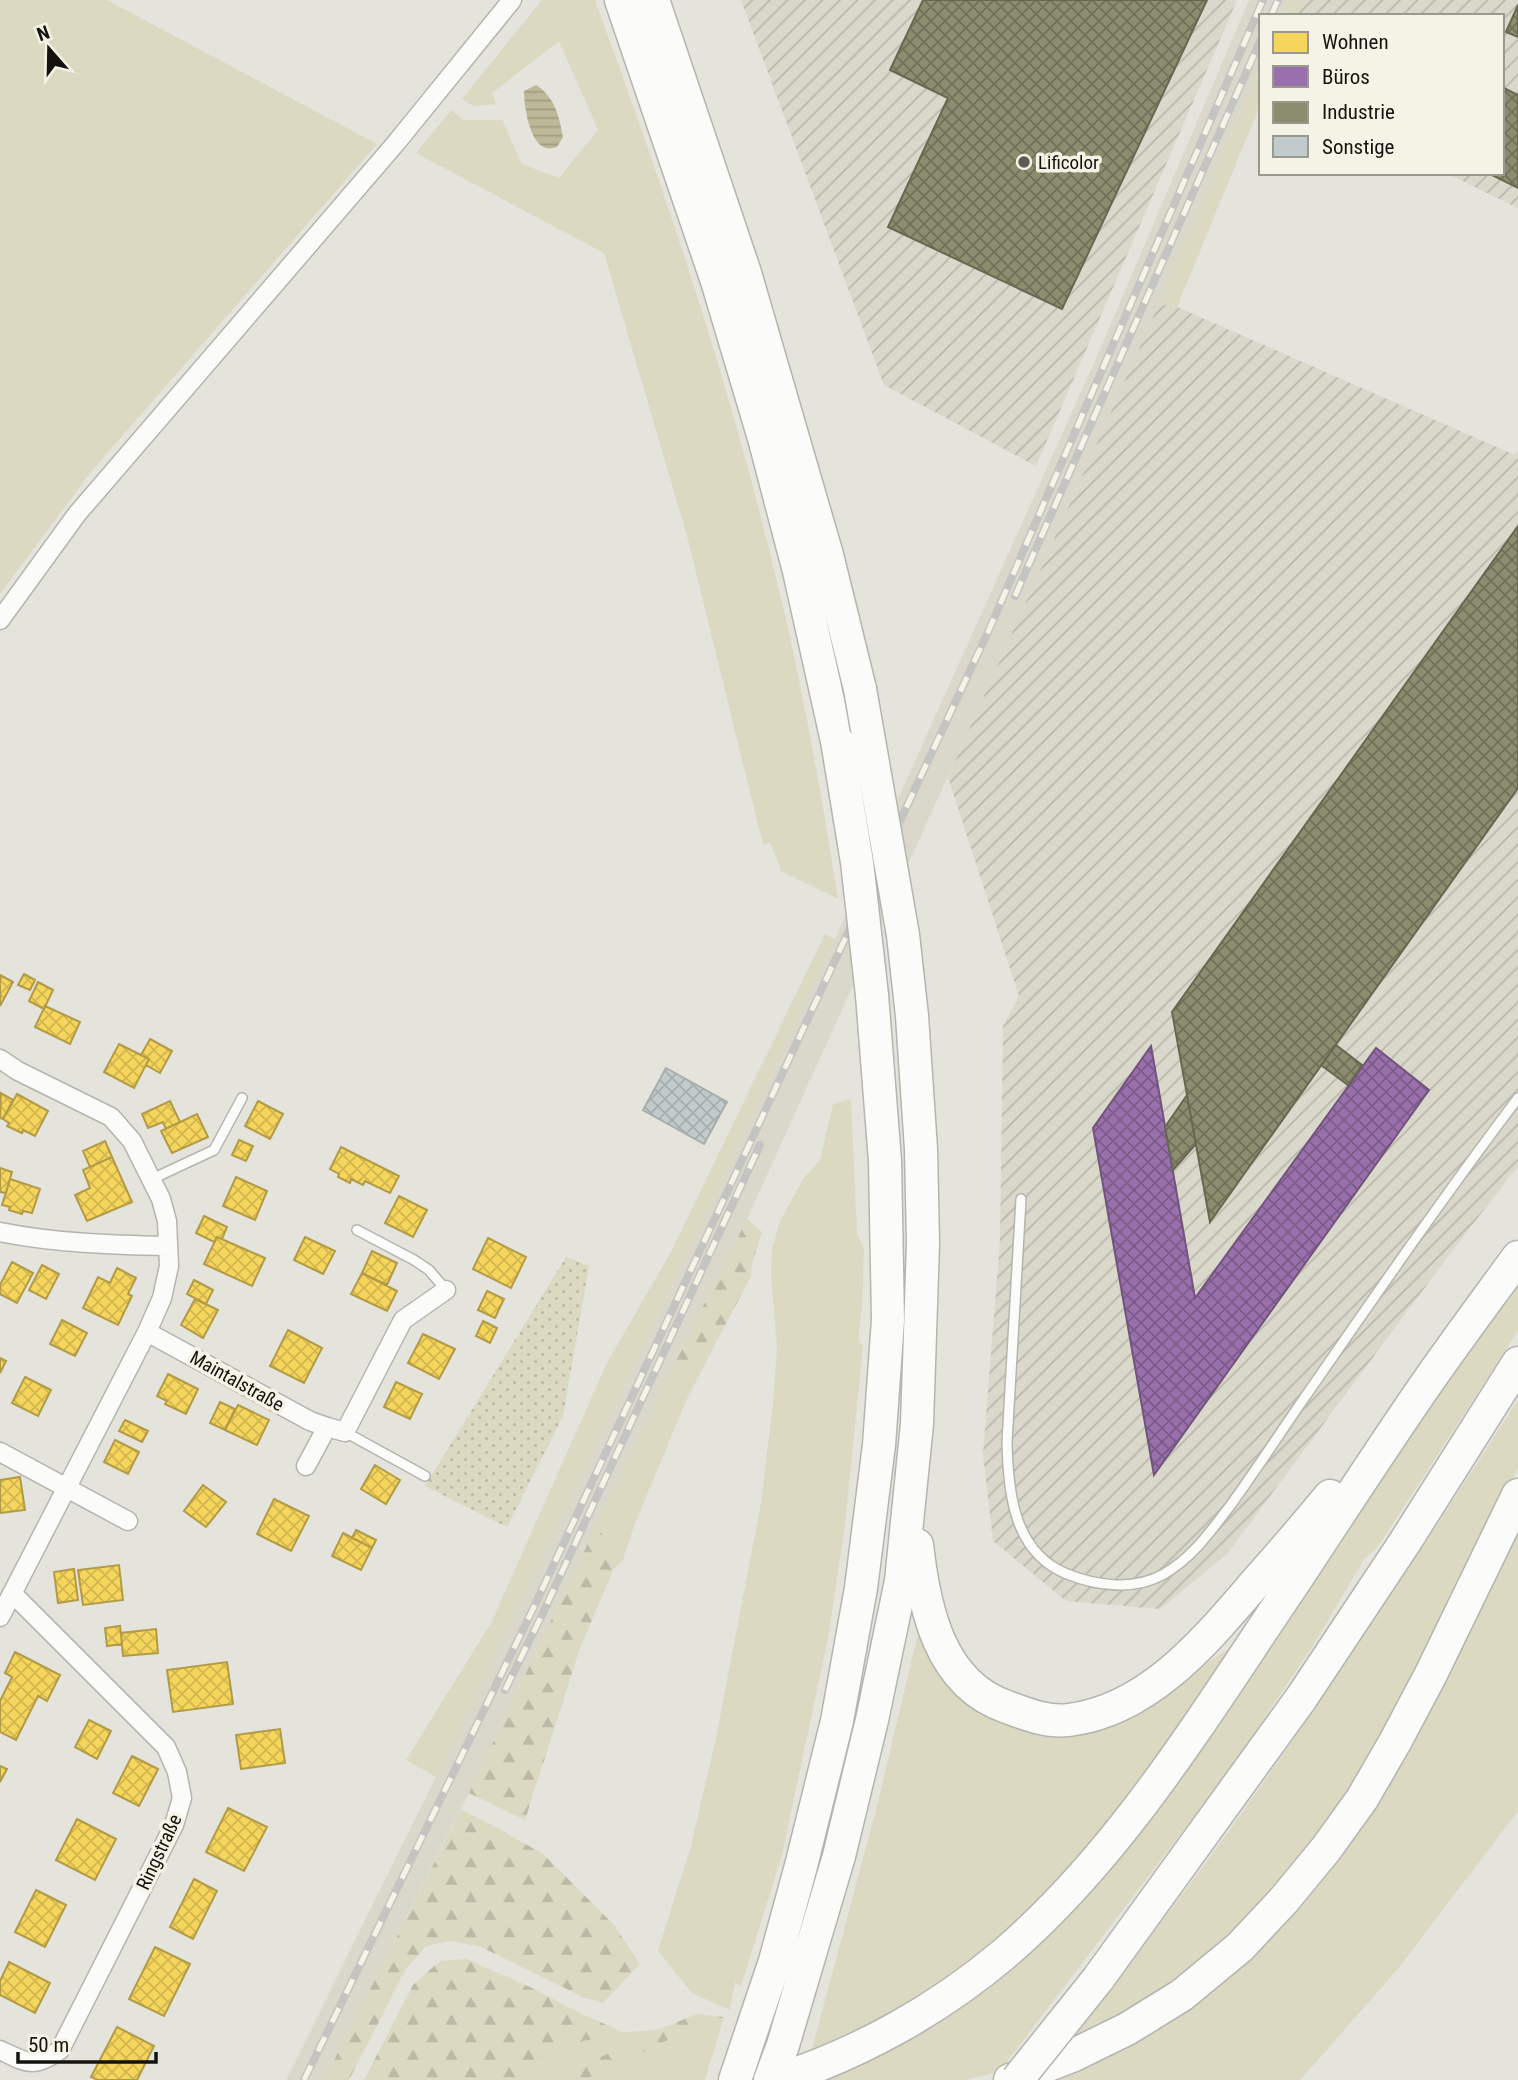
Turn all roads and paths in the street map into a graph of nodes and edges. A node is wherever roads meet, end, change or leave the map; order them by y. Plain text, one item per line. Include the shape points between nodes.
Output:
1 (512, 0) edge
2 (632, 1) edge
3 (0, 620) edge
4 (0, 1059) edge
5 (242, 1098) dead end
6 (1518, 1098) edge
7 (150, 1180) junction
8 (1021, 1199) dead end
9 (357, 1230) dead end
10 (0, 1232) edge
11 (168, 1247) junction
12 (1518, 1256) edge
13 (446, 1290) joint
14 (148, 1332) junction
15 (1518, 1363) edge
16 (1422, 1389) junction
17 (327, 1427) junction
18 (345, 1432) junction
19 (0, 1452) edge
20 (306, 1466) dead end
21 (425, 1476) dead end
22 (911, 1484) junction
23 (66, 1487) junction
24 (1518, 1495) edge
25 (128, 1521) dead end
26 (12, 1593) junction
27 (0, 1617) edge
28 (0, 2050) edge
29 (735, 2080) edge
30 (770, 2080) edge
31 (777, 2080) edge
32 (1010, 2080) edge
33 (1017, 2080) edge

1 - 3 street via 397,143 77,514
2 - 22 highway, bridge via 692,111 753,299 827,555 860,690 903,934 916,1069 923,1243
2 - 29 highway, bridge via 764,438 838,741 872,995 884,1161 888,1321 879,1445 861,1588 837,1721 802,1866
4 - 7 street via 111,1117 132,1141
5 - 7 lane via 214,1150
6 - 8 lane via 1205,1539 1162,1575 1140,1583 1114,1586 1051,1566 1034,1549 1016,1518 1007,1442
7 - 11 street via 167,1221
9 - 13 lane via 429,1270
10 - 11 street
11 - 14 street via 162,1298
12 - 16 highway
13 - 18 street via 403,1320
14 - 17 street, Maintalstraße
14 - 23 street
15 - 33 highway, bridge via 1302,1698 1098,1979
16 - 22 highway via 1177,1667 1140,1695 1101,1713 1066,1721 1032,1717 997,1704 971,1688 948,1661 921,1581
16 - 31 highway via 1195,1730 1140,1807 1084,1873 1004,1953 954,1993 842,2055
17 - 18 street, Maintalstraße
17 - 20 street
18 - 21 lane
19 - 23 street
22 - 30 highway via 901,1581 872,1720 839,1856
23 - 25 street
23 - 26 street
24 - 32 highway via 1442,1653 1362,1799 1284,1900 1240,1947 1182,1995 1127,2029
26 - 27 street
26 - 28 street, Ringstraße via 166,1747 183,1798 174,1825 60,2050 46,2060 28,2063

